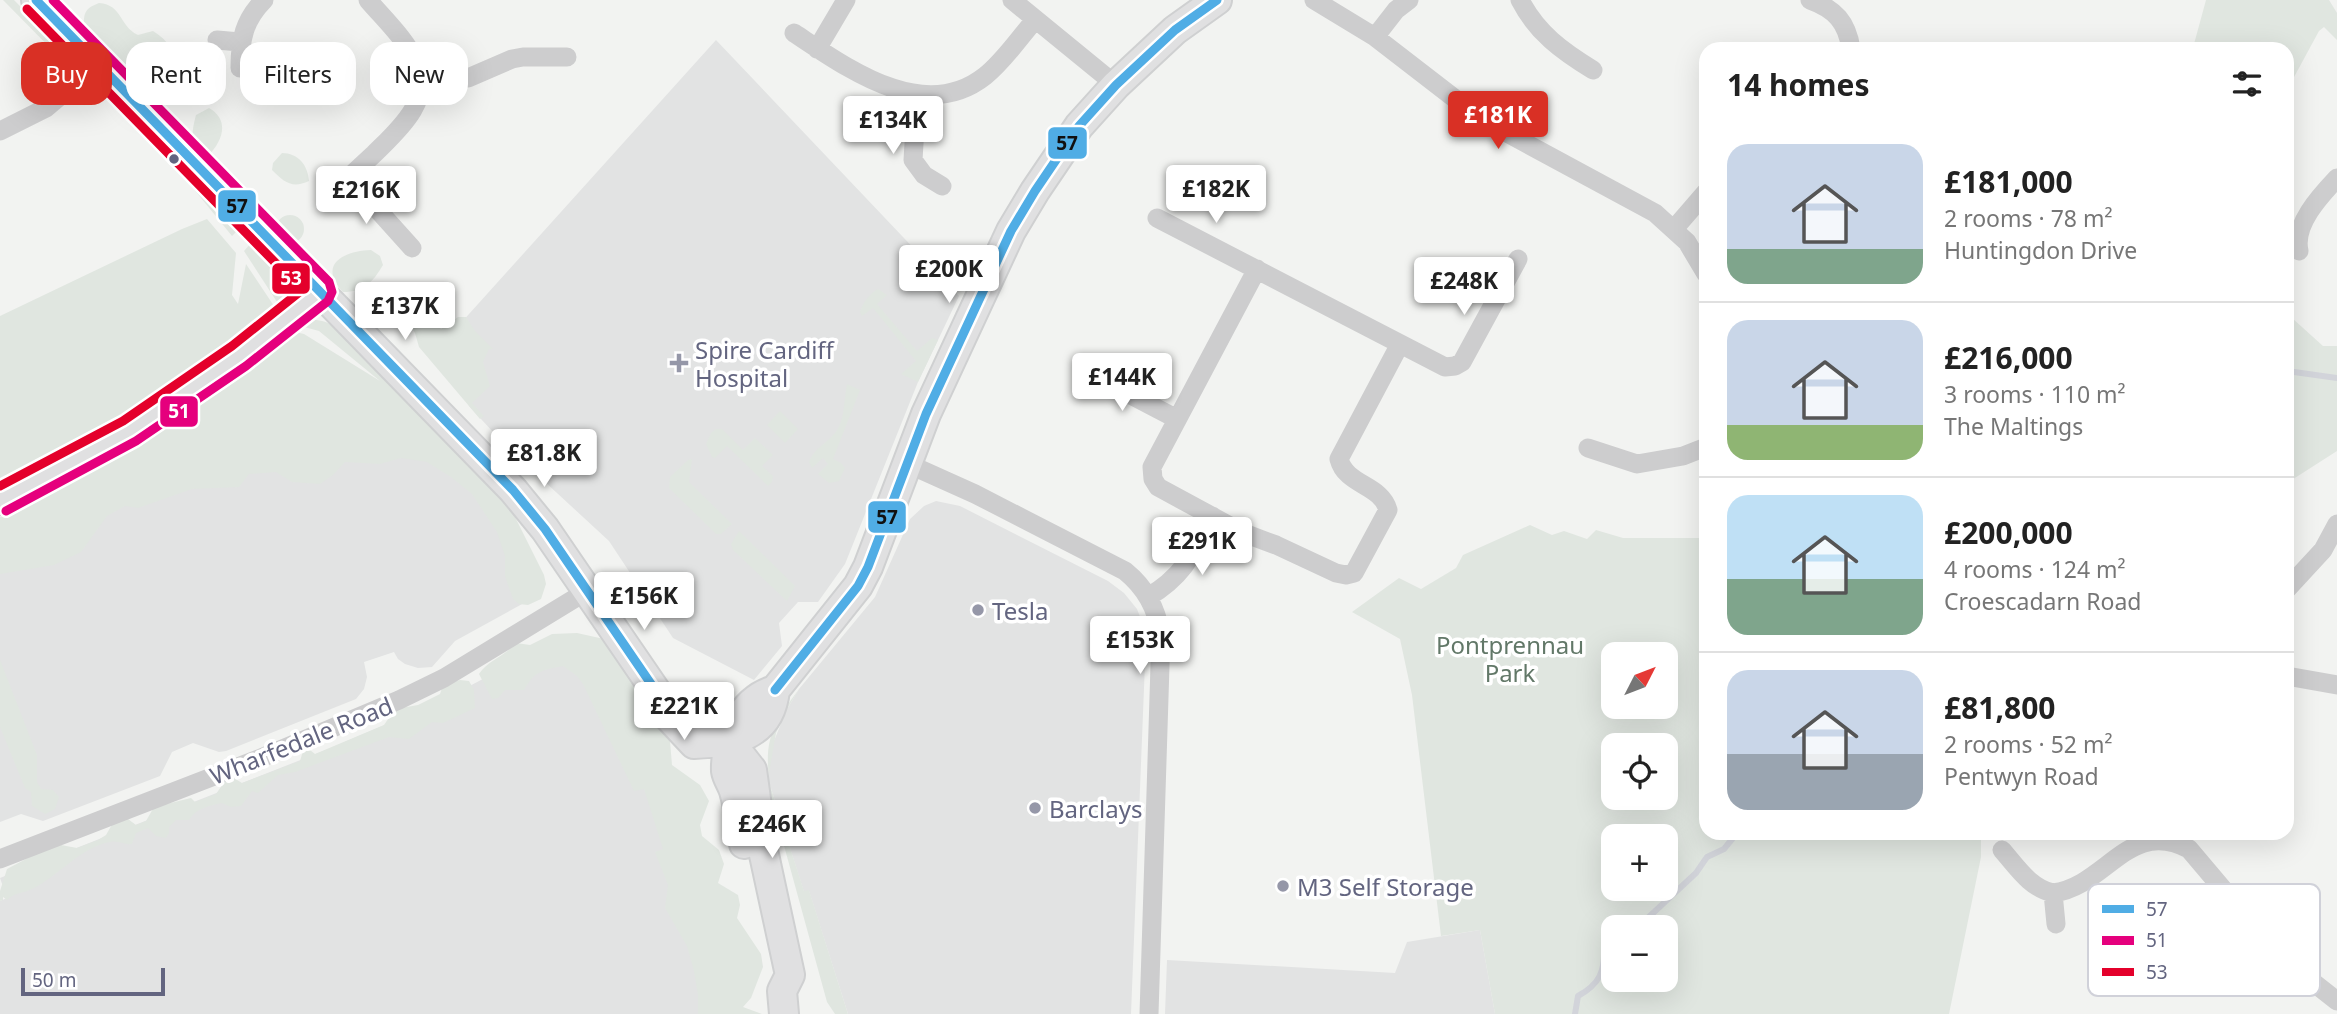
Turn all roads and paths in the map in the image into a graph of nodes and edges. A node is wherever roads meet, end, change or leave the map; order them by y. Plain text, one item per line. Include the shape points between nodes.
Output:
1 (36, 0) edge
2 (264, 0) edge
3 (368, 0) edge
4 (846, 0) edge
5 (1012, 0) edge
6 (1217, 0) edge
7 (1314, 0) edge
8 (1409, 0) edge
9 (1520, 0) edge
10 (1810, 0) edge
11 (1035, 20) junction
12 (794, 33) dead end
13 (1375, 37) junction
14 (217, 40) dead end
15 (77, 42) edge
16 (240, 42) joint
17 (403, 42) edge
18 (1849, 42) edge
19 (817, 48) junction
20 (567, 57) dead end
21 (1593, 69) dead end
22 (112, 78) edge
23 (468, 78) edge
24 (1116, 85) junction
25 (917, 94) junction
26 (50, 105) edge
27 (415, 105) edge
28 (0, 131) edge
29 (2337, 178) edge
30 (942, 186) dead end
31 (1699, 200) edge
32 (1157, 218) dead end
33 (1674, 229) junction
34 (412, 248) dead end
35 (2299, 251) dead end
36 (1518, 259) dead end
37 (1699, 262) edge
38 (1257, 269) junction
39 (320, 291) junction
40 (1400, 344) junction
41 (1085, 371) dead end
42 (1177, 419) junction
43 (1588, 448) dead end
44 (1699, 450) edge
45 (906, 463) junction
46 (0, 500) edge
47 (1212, 516) junction
48 (2337, 524) edge
49 (2294, 581) edge
50 (587, 591) junction
51 (1148, 597) junction
52 (2294, 678) edge
53 (2337, 685) edge
54 (730, 742) junction
55 (2149, 840) edge
56 (2171, 840) edge
57 (2002, 850) dead end
58 (0, 859) edge
59 (2219, 884) edge
60 (2053, 893) junction
61 (2056, 924) dead end
62 (2320, 987) edge
63 (2337, 1001) edge
64 (783, 1002) edge
65 (1149, 1014) edge

1 - 15 street
2 - 16 street via 250,16
3 - 17 street
4 - 19 street
5 - 11 street
6 - 24 street via 1175,30
7 - 13 street
8 - 13 street
9 - 21 street via 1545,36
10 - 18 street via 1837,14
11 - 24 street
11 - 25 street via 985,76 954,92
12 - 19 street
13 - 33 street via 1467,108 1630,198
14 - 16 street
19 - 25 street via 863,77
20 - 23 street via 512,59
22 - 39 street
24 - 45 street via 1059,153 1011,231
25 - 30 street via 913,160 924,175
26 - 28 street
27 - 34 street via 401,127 342,184
29 - 35 street via 2302,227
31 - 33 street
32 - 38 street
33 - 37 street
36 - 40 street via 1462,362 1445,367
38 - 40 street
38 - 42 street
39 - 46 street via 239,356 129,432
39 - 50 street via 513,490
40 - 47 street via 1339,459 1349,477 1377,493 1388,510 1354,573 1336,573
41 - 42 street
42 - 47 street via 1152,467 1153,479 1158,487
43 - 44 street via 1637,464
45 - 51 street via 1125,571
45 - 54 street via 879,542 858,586 775,690 774,706 759,728
47 - 51 street via 1184,569
48 - 49 street via 2323,550
50 - 54 street via 662,700
50 - 58 street, Wharfedale Road via 444,678 399,700
51 - 65 street via 1161,634
52 - 53 street
54 - 64 street via 752,771 763,850 790,975
55 - 60 street via 2079,884
56 - 59 street via 2189,849
57 - 60 street via 2031,883
60 - 61 street
62 - 63 street

